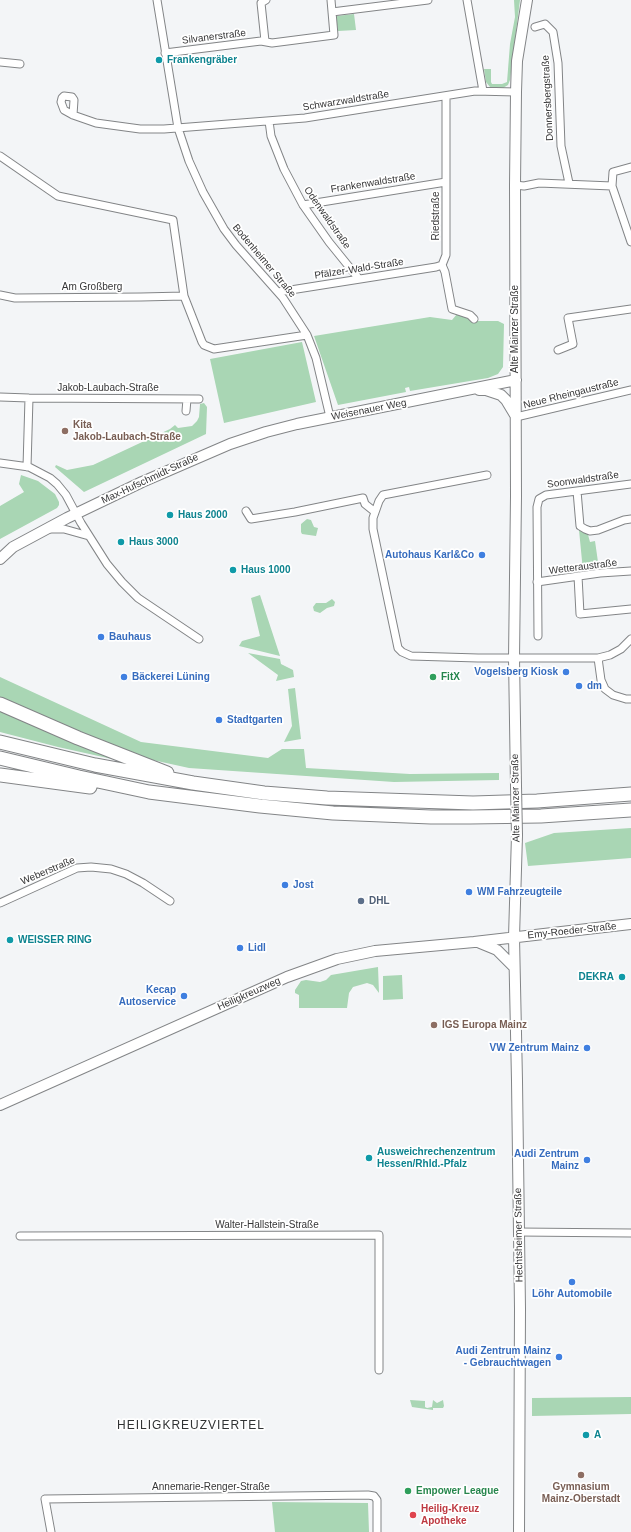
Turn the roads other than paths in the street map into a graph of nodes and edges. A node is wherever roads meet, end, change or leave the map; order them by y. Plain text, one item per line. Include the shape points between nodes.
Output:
1 (157, 0) edge
2 (331, 0) edge
3 (428, 0) edge
4 (467, 0) edge
5 (527, 0) edge
6 (262, 1) edge
7 (332, 12) junction
8 (535, 27) dead end
9 (265, 41) junction
10 (165, 53) junction
11 (0, 62) edge
12 (20, 64) dead end
13 (482, 91) junction
14 (516, 92) junction
15 (446, 96) junction
16 (73, 115) dead end
17 (269, 120) junction
18 (178, 128) junction
19 (0, 156) edge
20 (631, 167) edge
21 (446, 182) junction
22 (569, 184) junction
23 (514, 186) junction
24 (612, 186) junction
25 (303, 205) junction
26 (631, 242) edge
27 (442, 265) junction
28 (359, 279) junction
29 (278, 292) junction
30 (0, 295) edge
31 (184, 296) junction
32 (631, 309) edge
33 (474, 319) dead end
34 (307, 334) junction
35 (558, 350) dead end
36 (516, 380) junction
37 (469, 390) junction
38 (631, 390) edge
39 (0, 397) edge
40 (29, 398) junction
41 (186, 398) junction
42 (199, 398) dead end
43 (186, 411) dead end
44 (330, 417) junction
45 (516, 417) junction
46 (224, 446) joint
47 (0, 463) edge
48 (19, 466) junction
49 (27, 467) junction
50 (0, 468) edge
51 (488, 475) dead end
52 (631, 484) edge
53 (577, 491) junction
54 (539, 499) joint
55 (246, 511) dead end
56 (374, 512) junction
57 (76, 514) junction
58 (631, 519) edge
59 (44, 530) junction
60 (89, 536) junction
61 (13, 547) junction
62 (0, 552) edge
63 (0, 559) edge
64 (631, 571) edge
65 (578, 576) junction
66 (537, 582) junction
67 (631, 609) edge
68 (538, 636) dead end
69 (199, 639) dead end
70 (631, 639) edge
71 (514, 658) junction
72 (598, 658) junction
73 (631, 699) edge
74 (0, 704) edge
75 (0, 742) edge
76 (0, 758) edge
77 (0, 775) edge
78 (193, 783) junction
79 (149, 792) junction
80 (631, 794) edge
81 (631, 810) edge
82 (170, 901) dead end
83 (0, 903) edge
84 (631, 924) edge
85 (514, 937) junction
86 (474, 942) junction
87 (514, 967) junction
88 (0, 1105) edge
89 (518, 1232) junction
90 (631, 1233) edge
91 (20, 1236) dead end
92 (379, 1370) dead end
93 (51, 1532) edge
94 (377, 1532) edge
95 (519, 1532) edge

1 - 10 street, Bodenheimer Straße
2 - 7 street
3 - 7 street
4 - 13 street
5 - 14 street, Alte Mainzer Straße
6 - 9 street
7 - 9 street, Silvanerstraße via 334,35 272,43
8 - 22 street, Donnersbergstraße via 545,24 553,32 558,63 561,146
9 - 10 street, Silvanerstraße
10 - 18 street, Bodenheimer Straße
11 - 12 street
13 - 14 street, Schwarzwaldstraße
13 - 15 street, Schwarzwaldstraße
14 - 23 street, Alte Mainzer Straße
15 - 17 street, Schwarzwaldstraße via 305,118
15 - 21 street, Riedstraße
16 - 18 street, Schwarzwaldstraße via 114,126 140,129
17 - 18 street, Schwarzwaldstraße
17 - 25 street, Odenwaldstraße via 271,136
18 - 29 street, Bodenheimer Straße via 203,192 224,229
19 - 31 street via 58,196 173,220
20 - 24 street via 613,172
21 - 25 street, Frankenwaldstraße
21 - 27 street, Riedstraße via 446,255
22 - 23 street via 539,183
22 - 24 street
23 - 36 street, Alte Mainzer Straße
24 - 26 street
25 - 28 street, Odenwaldstraße
27 - 28 street, Pfälzer-Wald-Straße
27 - 33 street, Riedstraße via 452,309
28 - 29 street, Pfälzer-Wald-Straße
29 - 34 street, Bodenheimer Straße
30 - 31 street, Am Großberg via 15,298
31 - 34 street via 202,342 214,349
32 - 35 street via 568,318 574,344
34 - 44 street, Bodenheimer Straße via 316,358
36 - 37 street, Weisenauer Weg
36 - 45 street, Alte Mainzer Straße
37 - 44 street, Weisenauer Weg
37 - 45 street via 486,390 501,395
38 - 45 street, Neue Rheingaustraße
39 - 40 street, Jakob-Laubach-Straße
40 - 41 street, Jakob-Laubach-Straße
40 - 49 street
41 - 42 street, Jakob-Laubach-Straße
41 - 43 street
44 - 46 street, Weisenauer Weg via 266,432
45 - 71 street, Alte Mainzer Straße
46 - 57 street, Max-Hufschmidt-Straße
47 - 48 street
48 - 49 street
48 - 50 street
49 - 57 street via 57,484
51 - 56 street via 383,495
52 - 53 street, Soonwaldstraße
53 - 54 street, Soonwaldstraße via 546,495
53 - 58 street via 580,526 584,529 598,530
54 - 66 street, Wetteraustraße
55 - 56 street via 251,519 363,498 365,504
56 - 71 street via 373,529 398,648 411,656
57 - 59 street, Max-Hufschmidt-Straße
57 - 60 street
59 - 60 street, Max-Hufschmidt-Straße via 64,529
59 - 61 street, Max-Hufschmidt-Straße
60 - 69 street via 107,564 138,598
61 - 62 street, Max-Hufschmidt-Straße
61 - 63 street, Max-Hufschmidt-Straße
64 - 65 street, Wetteraustraße
65 - 66 street, Wetteraustraße
65 - 67 street via 580,614
66 - 68 street, Wetteraustraße
70 - 72 street via 621,649
71 - 72 street
71 - 85 street, Alte Mainzer Straße, bridge via 517,835
72 - 73 street via 601,680 606,689 620,698
74 - 78 highway
75 - 78 highway via 95,765
76 - 79 highway
77 - 79 highway
78 - 80 highway via 264,793 436,803 537,801
79 - 81 highway via 333,813 431,817 541,816
82 - 83 street, Weberstraße via 126,874 91,867 77,868
84 - 85 street, Emy-Roeder-Straße
85 - 86 street, Heiligkreuzweg
85 - 87 street, Hechtsheimer Straße
86 - 87 street via 493,947
86 - 88 street, Heiligkreuzweg via 376,951 332,960 287,977
87 - 89 street, Hechtsheimer Straße
89 - 90 street
89 - 95 street, Hechtsheimer Straße
91 - 92 street, Walter-Hallstein-Straße via 379,1235
93 - 94 street, Annemarie-Renger-Straße via 45,1499 368,1495 374,1496 377,1500

